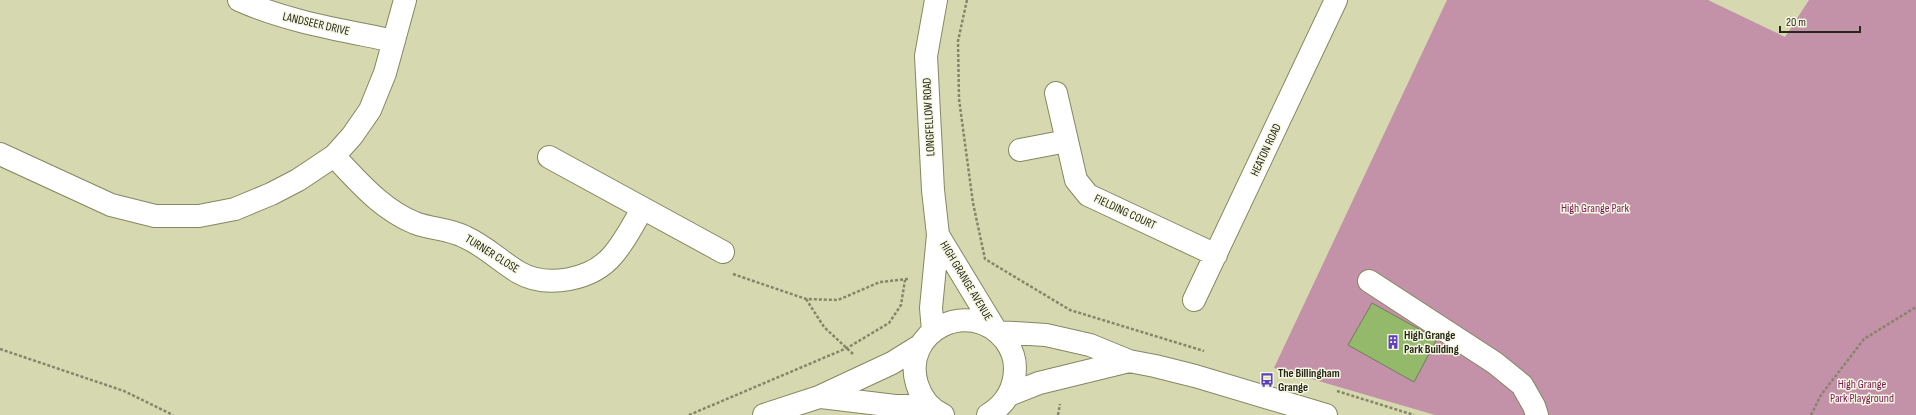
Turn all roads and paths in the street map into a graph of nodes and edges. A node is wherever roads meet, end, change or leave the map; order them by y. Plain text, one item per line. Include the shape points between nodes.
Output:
1 (239, 0) edge
2 (405, 0) edge
3 (936, 0) edge
4 (968, 0) edge
5 (1335, 0) edge
6 (394, 42) junction
7 (1056, 93) dead end
8 (1067, 141) junction
9 (1020, 150) dead end
10 (0, 154) edge
11 (334, 156) junction
12 (549, 157) dead end
13 (642, 209) junction
14 (938, 235) junction
15 (723, 252) joint
16 (1216, 255) junction
17 (985, 259) junction
18 (958, 266) junction
19 (935, 272) junction
20 (905, 280) junction
21 (1369, 281) dead end
22 (806, 299) junction
23 (1194, 300) dead end
24 (1916, 307) edge
25 (996, 330) junction
26 (927, 338) junction
27 (847, 348) junction
28 (0, 349) edge
29 (1205, 351) dead end
30 (1129, 361) junction
31 (862, 378) junction
32 (1332, 389) dead end
33 (819, 397) junction
34 (1000, 407) edge
35 (938, 412) edge
36 (173, 415) edge
37 (689, 415) edge
38 (764, 415) edge
39 (1326, 415) edge
40 (1414, 415) edge
41 (1537, 415) edge
42 (1811, 415) edge

1 - 6 street, LANDSEER DRIVE via 294,20
2 - 6 street
3 - 14 street, LONGFELLOW ROAD via 926,56
4 - 17 path via 958,42 959,99 973,203
5 - 16 street, HEATON ROAD
6 - 11 street via 370,110
7 - 8 street, FIELDING COURT
8 - 9 street
8 - 16 street, FIELDING COURT via 1076,180 1088,195
10 - 11 street via 111,205 155,216 199,216 236,209 298,180
11 - 13 street, TURNER CLOSE via 377,200 394,212 416,223 463,236 484,246 519,273 536,279 572,279 592,271 612,257
12 - 13 street
13 - 15 street
14 - 18 street, HIGH GRANGE AVENUE
14 - 19 street, HIGH GRANGE AVENUE
15 - 22 path via 733,274
16 - 23 street, HEATON ROAD
17 - 18 path
17 - 29 path via 1070,310
18 - 25 street, HIGH GRANGE AVENUE
19 - 20 path
19 - 26 street, HIGH GRANGE AVENUE
20 - 22 path via 880,282 838,300
20 - 27 path via 901,305 889,322
21 - 41 street via 1495,363 1522,385
22 - 27 path via 824,327
24 - 42 path via 1864,338 1821,395
25 - 26 street, HIGH GRANGE AVENUE via 980,322 963,319 947,323
25 - 30 street, HIGH GRANGE AVENUE via 1054,337 1090,345
25 - 34 street, HIGH GRANGE AVENUE via 1009,346 1015,362 1015,379
26 - 31 street, HIGH GRANGE AVENUE via 892,364
26 - 35 street, HIGH GRANGE AVENUE via 916,361 915,377 920,393
27 - 31 path via 852,352
27 - 37 path
28 - 36 path via 124,391
30 - 34 street, HIGH GRANGE AVENUE via 1039,383
30 - 39 street, HIGH GRANGE AVENUE via 1195,376
31 - 33 street, HIGH GRANGE AVENUE
32 - 40 path
33 - 35 street, HIGH GRANGE AVENUE
33 - 38 street, HIGH GRANGE AVENUE

